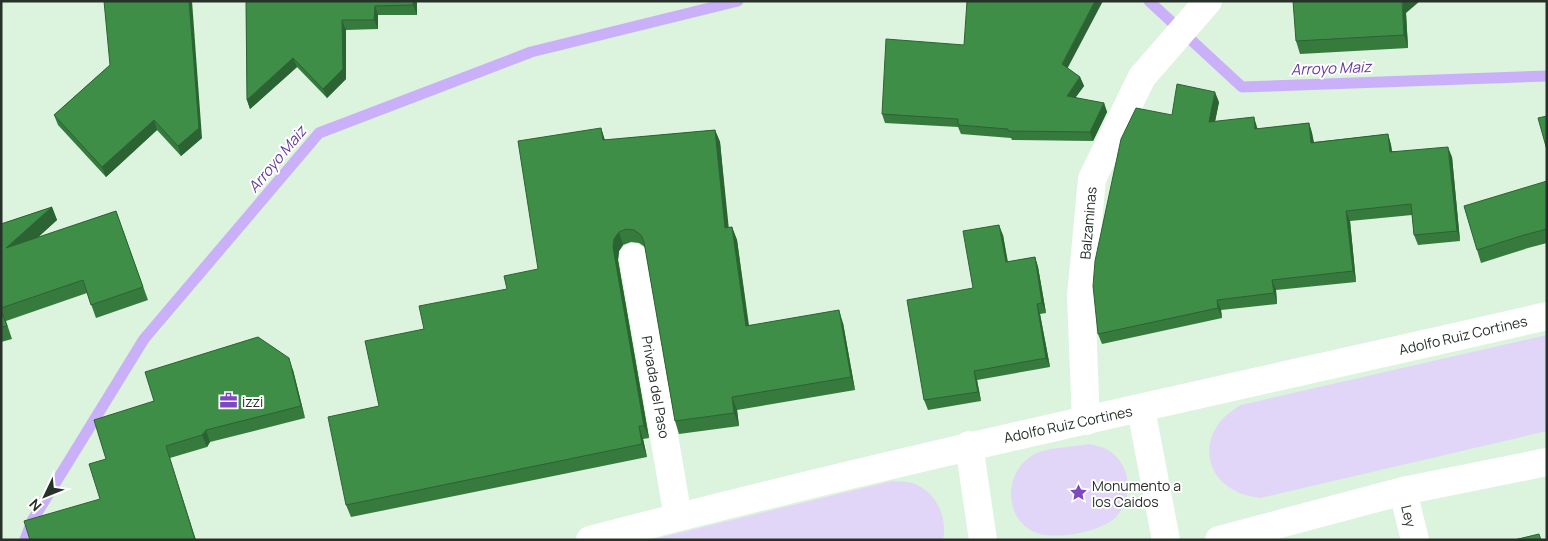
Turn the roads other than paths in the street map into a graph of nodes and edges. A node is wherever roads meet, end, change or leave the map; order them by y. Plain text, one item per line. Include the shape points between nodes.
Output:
1 (1208, 1) edge
2 (633, 257) dead end
3 (1547, 316) edge
4 (1140, 409) junction
5 (1086, 421) junction
6 (969, 445) junction
7 (1547, 462) edge
8 (1403, 491) junction
9 (678, 517) junction
10 (590, 540) edge
11 (983, 540) edge
12 (1166, 540) edge
13 (1219, 540) edge
14 (1415, 540) edge

1 - 5 main road, Balzaminas via 1142,77 1092,179 1081,296
2 - 9 main road, Privada del Paso
3 - 4 main road, Adolfo Ruiz Cortines
4 - 5 main road, Adolfo Ruiz Cortines
4 - 12 main road
5 - 6 main road, Adolfo Ruiz Cortines
6 - 9 main road, Adolfo Ruiz Cortines
6 - 11 main road
7 - 8 main road
8 - 13 main road
8 - 14 main road, Ley
9 - 10 main road, Adolfo Ruiz Cortines

